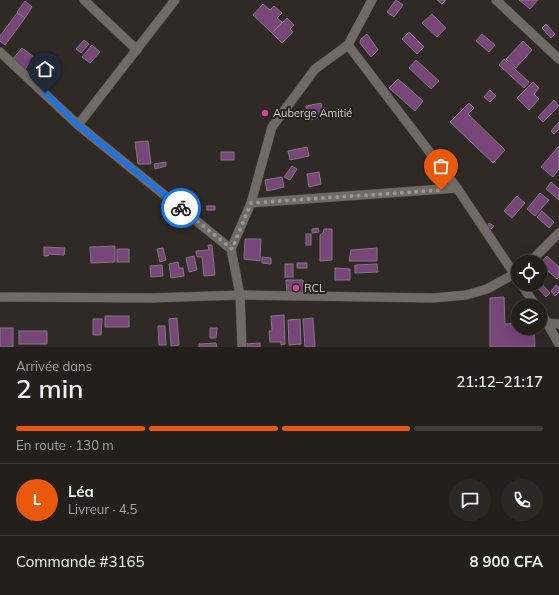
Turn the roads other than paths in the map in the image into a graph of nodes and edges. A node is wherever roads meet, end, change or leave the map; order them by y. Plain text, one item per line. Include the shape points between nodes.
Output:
1 (84, 0) edge
2 (175, 0) edge
3 (372, 0) edge
4 (496, 0) edge
5 (348, 45) junction
6 (137, 50) junction
7 (0, 52) edge
8 (559, 59) edge
9 (78, 125) junction
10 (456, 188) junction
11 (251, 203) junction
12 (559, 233) edge
13 (232, 249) junction
14 (537, 255) edge
15 (511, 266) edge
16 (511, 278) edge
17 (240, 295) junction
18 (0, 297) edge
19 (548, 323) joint
20 (559, 324) edge
21 (559, 344) edge
22 (242, 347) edge

1 - 6 street
2 - 6 street
3 - 5 street
4 - 8 street
5 - 10 street
5 - 11 street via 315,69 272,127
6 - 9 street
7 - 9 street
9 - 13 street
10 - 11 street
10 - 15 street
11 - 13 street
12 - 14 street
13 - 17 street
16 - 17 street via 466,295 440,297
17 - 18 street via 151,298
17 - 22 street
19 - 20 street
19 - 21 street

